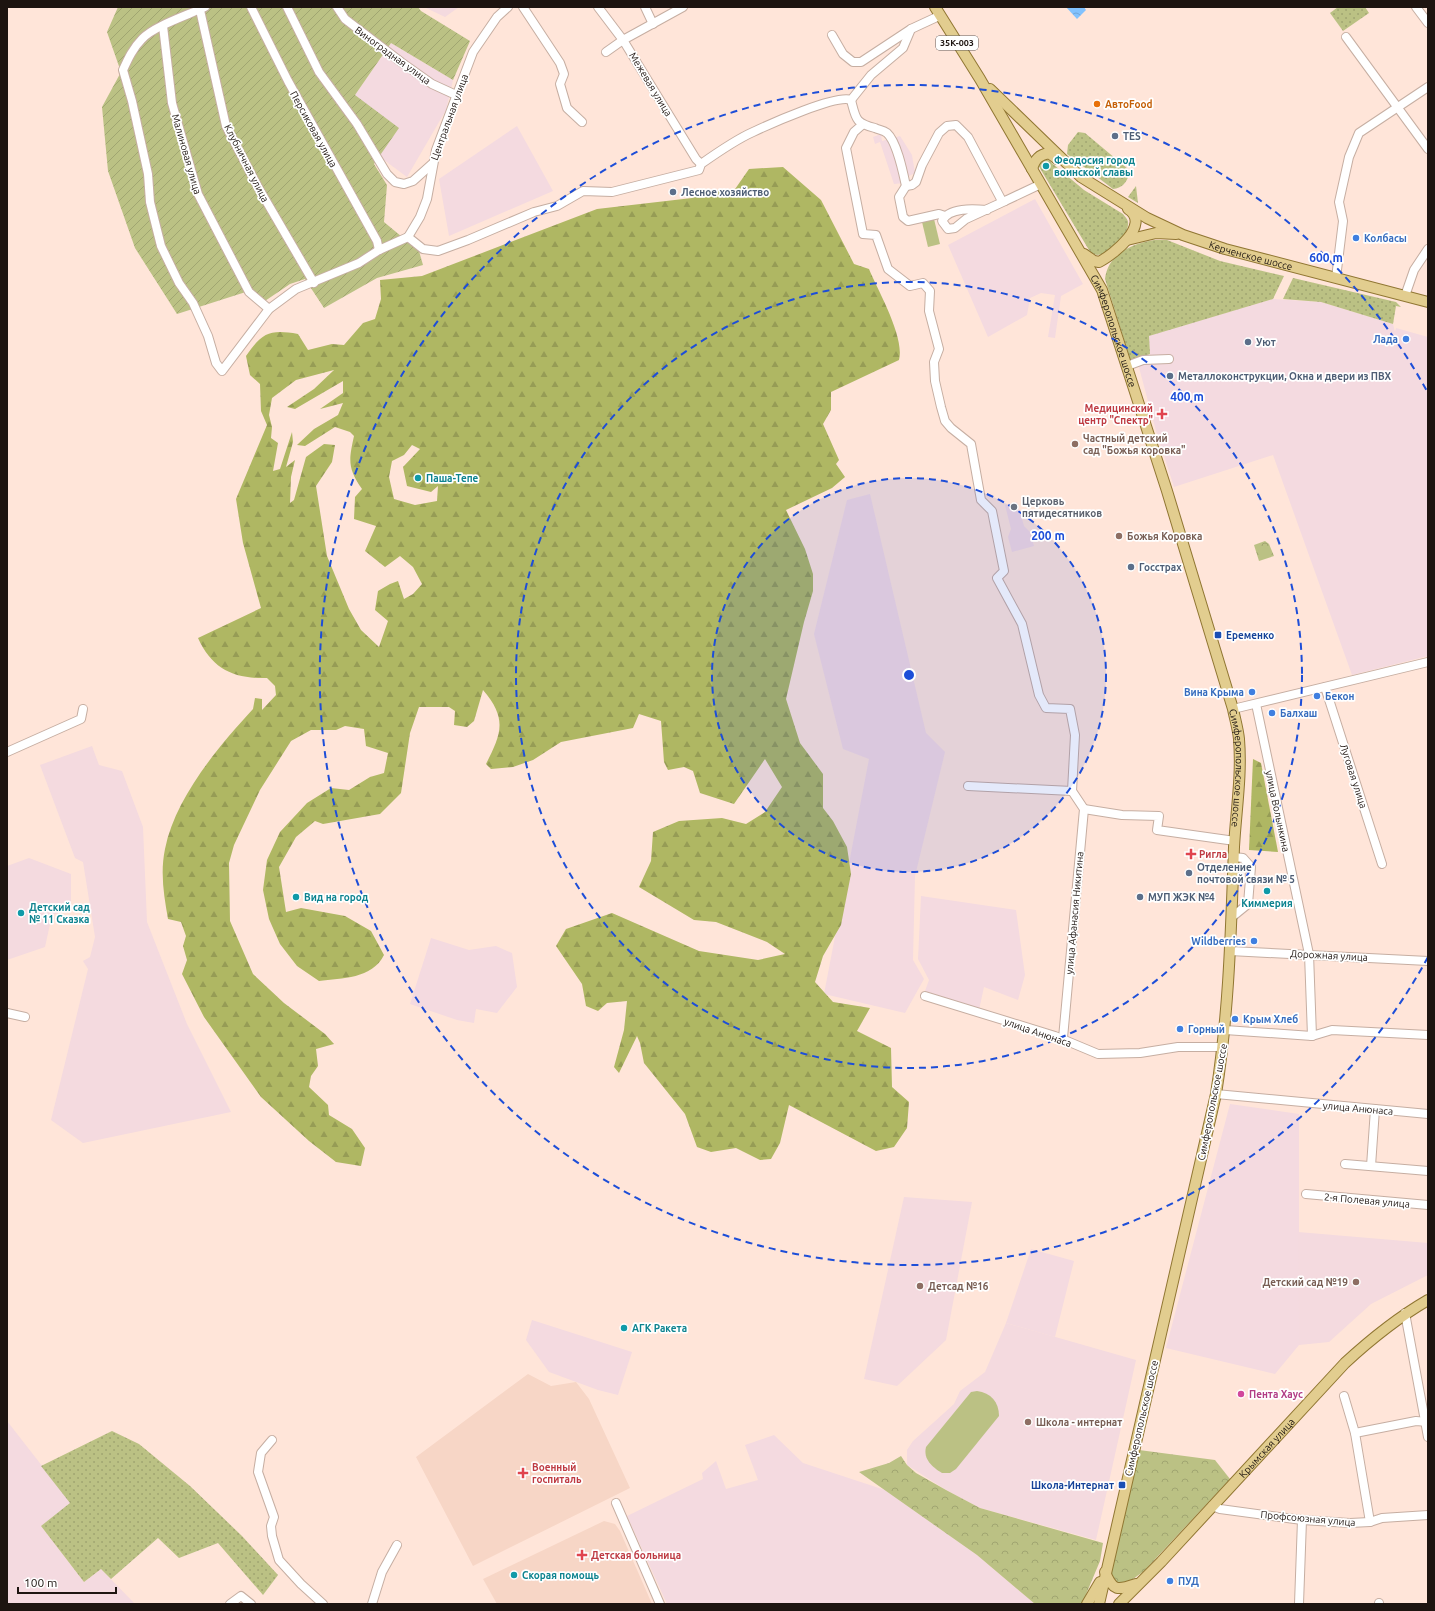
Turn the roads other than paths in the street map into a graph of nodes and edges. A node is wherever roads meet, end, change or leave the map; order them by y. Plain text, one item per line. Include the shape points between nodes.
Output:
1 (251, 7) edge
2 (287, 7) edge
3 (336, 7) edge
4 (508, 7) edge
5 (523, 7) edge
6 (598, 7) edge
7 (645, 7) edge
8 (683, 7) edge
9 (1416, 7) edge
10 (196, 9) edge
11 (937, 11) edge
12 (1428, 23) edge
13 (653, 24) junction
14 (162, 26) junction
15 (911, 29) junction
16 (832, 35) dead end
17 (1346, 37) dead end
18 (624, 40) junction
19 (606, 52) dead end
20 (980, 79) junction
21 (1428, 87) edge
22 (456, 94) junction
23 (851, 100) junction
24 (1398, 107) junction
25 (582, 122) dead end
26 (862, 125) junction
27 (1428, 149) edge
28 (1061, 159) junction
29 (432, 164) junction
30 (701, 164) junction
31 (1032, 169) junction
32 (1041, 184) junction
33 (906, 186) junction
34 (1112, 197) junction
35 (1005, 201) junction
36 (987, 210) junction
37 (945, 216) junction
38 (1183, 235) junction
39 (408, 237) junction
40 (1127, 240) junction
41 (1078, 247) junction
42 (1428, 249) edge
43 (378, 250) junction
44 (1104, 260) junction
45 (1336, 278) junction
46 (314, 283) junction
47 (1102, 290) junction
48 (1405, 296) junction
49 (1428, 302) edge
50 (269, 309) junction
51 (1169, 359) dead end
52 (1127, 366) junction
53 (1428, 662) edge
54 (1325, 687) junction
55 (1256, 704) junction
56 (83, 709) dead end
57 (1233, 709) junction
58 (7, 752) edge
59 (968, 786) dead end
60 (1072, 791) junction
61 (1084, 809) junction
62 (1235, 842) junction
63 (1234, 857) junction
64 (1382, 864) dead end
65 (1232, 917) junction
66 (1230, 951) junction
67 (1309, 954) junction
68 (1428, 961) edge
69 (925, 996) dead end
70 (7, 1013) edge
71 (25, 1017) dead end
72 (1225, 1030) junction
73 (1428, 1034) edge
74 (1312, 1036) junction
75 (1063, 1038) junction
76 (1223, 1047) junction
77 (1216, 1094) junction
78 (1375, 1109) junction
79 (1428, 1114) edge
80 (1345, 1164) dead end
81 (1371, 1166) junction
82 (1428, 1170) edge
83 (1306, 1194) dead end
84 (1428, 1205) edge
85 (1428, 1300) edge
86 (1405, 1313) junction
87 (1344, 1396) dead end
88 (1427, 1422) edge
89 (1355, 1433) junction
90 (1428, 1436) edge
91 (272, 1440) dead end
92 (616, 1503) dead end
93 (1212, 1506) junction
94 (1428, 1515) edge
95 (1302, 1520) junction
96 (1370, 1522) junction
97 (397, 1545) dead end
98 (1106, 1571) junction
99 (1139, 1583) junction
100 (230, 1604) edge
101 (251, 1604) edge
102 (323, 1604) edge
103 (372, 1604) edge
104 (660, 1604) edge
105 (1087, 1604) edge
106 (1099, 1604) edge
107 (1112, 1604) edge
108 (1119, 1604) edge
109 (1299, 1604) edge

1 - 43 street, Персиковая улица via 288,81 377,241
2 - 29 street via 318,72 357,124 386,174 395,182 404,184 413,181
3 - 22 street, Виноградная улица via 345,19 401,62 432,84
4 - 22 street, Центральная улица via 497,17 473,52
5 - 25 street via 560,63 564,74 560,84 567,108
6 - 18 street, Межевая улица
7 - 13 street
8 - 13 street
9 - 12 street
10 - 14 street
10 - 46 street, Клубничная улица via 226,126
11 - 15 street
11 - 20 main road, Симферопольское шоссе / 35К-003
13 - 18 street
14 - 50 street, Малиновая улица via 172,103 198,194 249,292
14 - 50 street via 143,37 123,70 148,174 150,202 161,246 179,283 193,303 208,336 216,363 222,371
15 - 16 street via 861,62 853,62 843,54
15 - 23 street via 903,48 871,74
17 - 24 street
18 - 19 street
18 - 30 street, Межевая улица via 696,160
20 - 28 main road, 35К-003
20 - 31 main road, Симферопольское шоссе
21 - 24 street
22 - 29 street, Центральная улица
23 - 26 street via 857,120
23 - 30 street via 846,98 831,101 753,132
24 - 27 street
24 - 45 street via 1359,133 1350,157 1339,202 1343,221
26 - 33 street via 885,131 890,136 903,168
26 - 60 street via 854,132 846,148 863,234 876,235 888,269 910,286 923,283 930,291 929,310 939,349 934,362 941,408 945,421 971,444 981,500 992,511 994,518 1004,571 997,578 1022,624 1039,696 1046,708 1070,709 1075,735
28 - 31 main road via 1058,160 1049,153 1043,154
28 - 34 main road, 35К-003 via 1081,177
29 - 39 street, Центральная улица via 427,199 420,218
30 - 39 street via 699,170 632,188 612,192 584,191 557,206 534,212 438,250 423,249
31 - 32 main road, Симферопольское шоссе
32 - 35 street
32 - 41 main road, Симферопольское шоссе
33 - 35 street via 916,182 922,164 939,133 947,126 956,125 968,137 1002,201
33 - 37 street via 899,196 904,217 908,221 939,214
34 - 38 main road, Керченское шоссе / 35К-003
34 - 40 main road via 1132,212 1135,219 1135,226
35 - 36 street
36 - 37 street via 956,211
36 - 37 street via 966,219 955,228 948,229 945,226 942,221
38 - 40 main road via 1156,233
38 - 45 main road, Керченское шоссе / 35К-003 via 1225,249
39 - 43 street
40 - 44 main road
41 - 44 main road via 1094,261
41 - 47 main road, Симферопольское шоссе
42 - 48 street via 1414,270
43 - 46 street via 359,263
44 - 47 main road via 1098,276
45 - 48 main road, Керченское шоссе / 35К-003
46 - 50 street via 296,289
47 - 52 main road, Симферопольское шоссе
48 - 49 main road, Керченское шоссе / 35К-003
51 - 52 street via 1143,360
52 - 57 main road, Симферопольское шоссе
53 - 54 street
54 - 55 street
54 - 64 street, Луговая улица
55 - 57 street
55 - 67 street, улица Волынкина
56 - 58 street via 80,719
57 - 62 main road, Симферопольское шоссе via 1239,737 1240,771
59 - 60 street
60 - 61 street
61 - 62 street via 1159,816 1157,830
61 - 75 street, улица Афанасия Никитина
62 - 63 main road, Симферопольское шоссе
63 - 65 main road, Симферопольское шоссе
63 - 65 street via 1243,858 1251,867 1248,904
65 - 66 main road, Симферопольское шоссе
66 - 67 street, Дорожная улица
66 - 72 main road, Симферопольское шоссе
67 - 68 street, Дорожная улица
67 - 74 street, улица Волынкина
69 - 75 street, улица Анюнаса
70 - 71 street
72 - 74 street
72 - 76 main road, Симферопольское шоссе
73 - 74 street via 1332,1030
75 - 76 street, улица Анюнаса via 1098,1054 1140,1053 1178,1047
76 - 77 main road, Симферопольское шоссе
77 - 78 street, улица Анюнаса
77 - 98 main road, Симферопольское шоссе
78 - 79 street, улица Анюнаса
78 - 81 street
80 - 81 street
81 - 82 street
83 - 84 street, 2-я Полевая улица
85 - 86 main road, Крымская улица
86 - 88 street
86 - 93 main road, Крымская улица via 1345,1363
87 - 89 street
88 - 89 street via 1416,1421
88 - 90 street
89 - 96 street
91 - 102 street via 261,1454 258,1472 274,1517 271,1526 272,1536 279,1560
92 - 104 street
93 - 95 street, Профсоюзная улица
93 - 99 main road, Крымская улица
94 - 96 street, Профсоюзная улица via 1382,1518
95 - 96 street, Профсоюзная улица
95 - 109 street
97 - 103 street via 382,1572
98 - 99 main road via 1109,1582 1115,1588
98 - 105 main road
98 - 106 main road, Симферопольское шоссе
99 - 107 main road, Крымская улица
99 - 108 main road
100 - 101 street via 241,1596

